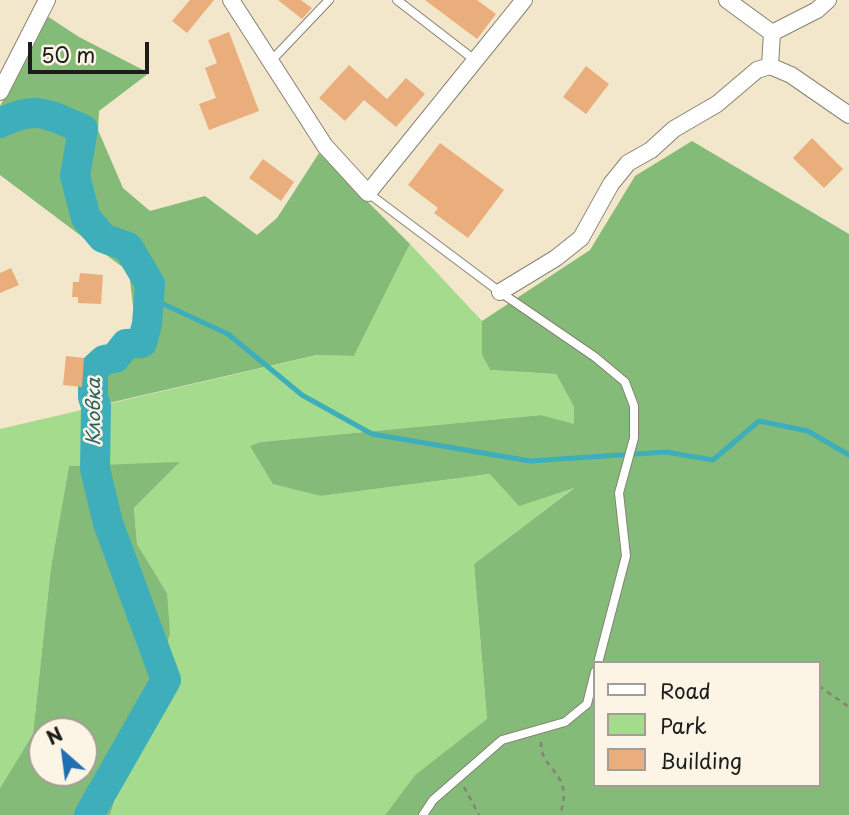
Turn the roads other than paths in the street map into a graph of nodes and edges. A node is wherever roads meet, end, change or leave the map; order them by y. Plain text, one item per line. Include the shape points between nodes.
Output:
1 (47, 0) edge
2 (232, 0) edge
3 (329, 0) edge
4 (397, 0) edge
5 (524, 0) edge
6 (727, 0) edge
7 (828, 0) edge
8 (772, 33) junction
9 (271, 61) junction
10 (476, 61) junction
11 (771, 66) junction
12 (1, 87) edge
13 (849, 115) edge
14 (369, 193) junction
15 (500, 292) junction
16 (599, 661) edge
17 (594, 676) edge
18 (423, 815) edge

1 - 12 street
2 - 9 street
3 - 9 lane
4 - 10 lane
5 - 10 street
6 - 8 street
7 - 8 street
8 - 11 street
9 - 14 street via 325,146
10 - 14 street
11 - 13 street
11 - 15 street via 757,70 717,104 628,163 581,238
14 - 15 lane
15 - 16 lane via 615,373 625,382 634,406 634,438 619,493 626,556
17 - 18 lane via 587,704 565,722 502,740 433,800

